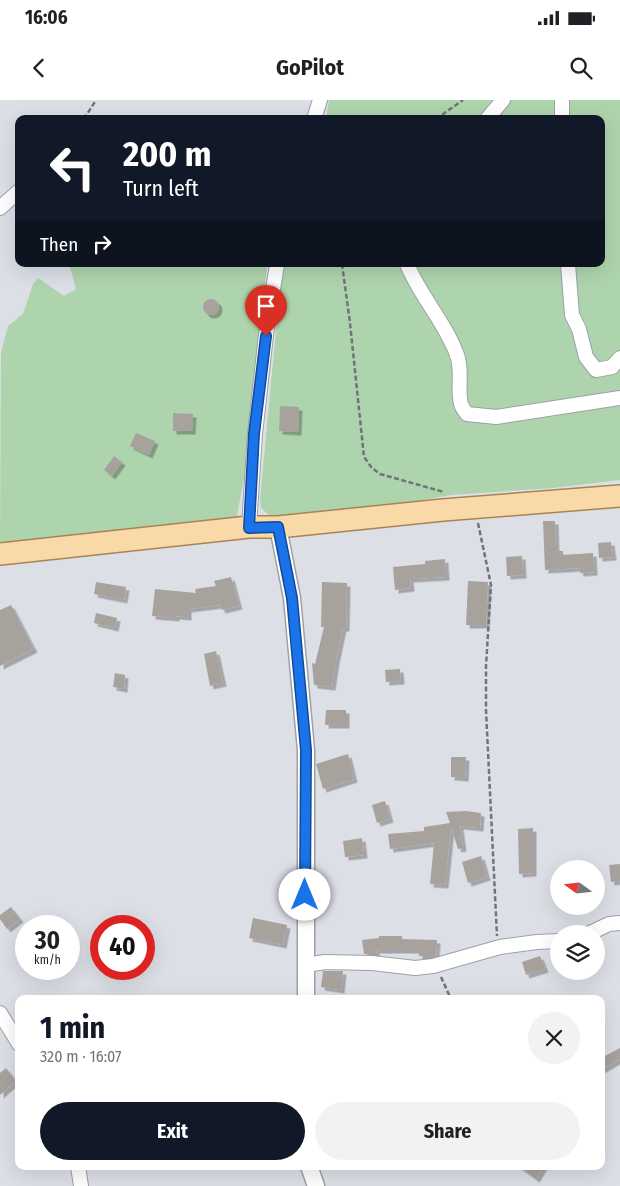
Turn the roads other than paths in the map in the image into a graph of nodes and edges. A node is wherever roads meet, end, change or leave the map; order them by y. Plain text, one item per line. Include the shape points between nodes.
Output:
1 (320, 100) edge
2 (503, 100) edge
3 (562, 100) edge
4 (315, 115) edge
5 (490, 115) edge
6 (562, 115) edge
7 (15, 195) edge
8 (0, 208) edge
9 (277, 267) edge
10 (408, 267) edge
11 (568, 267) edge
12 (620, 358) edge
13 (620, 398) edge
14 (620, 496) edge
15 (278, 527) junction
16 (249, 528) junction
17 (0, 554) edge
18 (620, 923) edge
19 (605, 926) edge
20 (550, 942) edge
21 (306, 965) junction
22 (306, 995) edge
23 (0, 1013) edge
24 (15, 1037) edge
25 (79, 1170) edge
26 (310, 1170) edge
27 (81, 1186) edge
28 (316, 1186) edge

1 - 4 street
2 - 5 street
3 - 6 street
7 - 8 street
9 - 16 street via 254,434
10 - 13 street via 458,356 461,405 467,414 496,417
11 - 12 street via 572,315 586,357 596,370 612,367
14 - 15 main road
15 - 16 main road
15 - 21 street via 292,598 306,750
16 - 17 main road
18 - 19 street
20 - 21 street via 500,947 415,968 372,963
21 - 22 street
23 - 24 street
25 - 27 street
26 - 28 street

